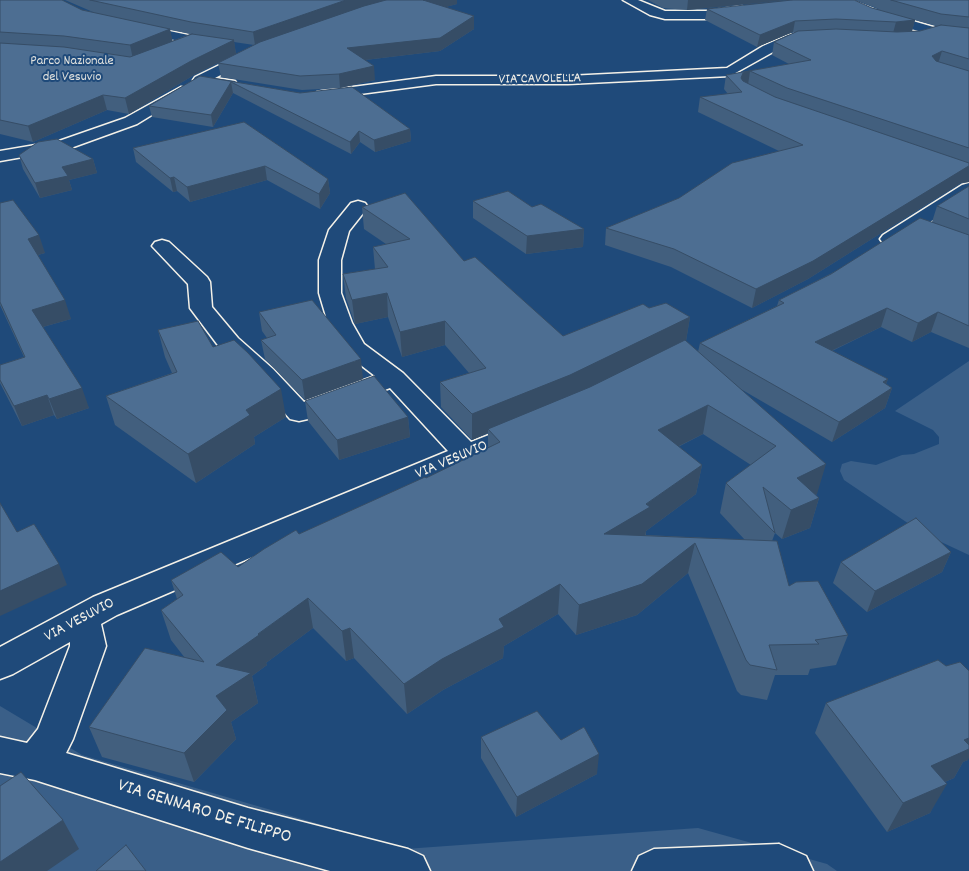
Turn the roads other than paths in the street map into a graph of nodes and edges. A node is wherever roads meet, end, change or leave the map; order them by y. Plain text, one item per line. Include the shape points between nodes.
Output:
1 (629, 0) edge
2 (837, 0) edge
3 (753, 9) edge
4 (128, 27) edge
5 (936, 32) junction
6 (969, 35) edge
7 (824, 36) edge
8 (908, 38) edge
9 (193, 41) junction
10 (168, 51) edge
11 (200, 80) junction
12 (245, 87) edge
13 (310, 96) edge
14 (0, 156) edge
15 (969, 189) edge
16 (358, 207) dead end
17 (912, 225) junction
18 (936, 235) edge
19 (162, 246) dead end
20 (872, 250) edge
21 (394, 378) junction
22 (541, 423) edge
23 (467, 454) junction
24 (83, 618) junction
25 (0, 664) edge
26 (18, 758) edge
27 (408, 871) edge
28 (654, 871) edge
29 (791, 871) edge

1 - 3 street via 665,15 707,15
2 - 5 street
4 - 9 street
5 - 6 street
5 - 8 street
7 - 13 street, VIA CAVOLELLA via 793,38 730,72 568,80 436,80
9 - 10 street
9 - 11 street via 260,50
11 - 12 street
11 - 14 street via 131,121 62,145
15 - 17 street
16 - 21 street via 339,230 330,260 330,293 340,323 354,348
17 - 18 street
17 - 20 street
19 - 21 street via 198,282 201,308 229,343 264,374 299,413
21 - 23 street
22 - 23 street, VIA VESUVIO
23 - 24 street, VIA VESUVIO
24 - 25 street, VIA VESUVIO
24 - 26 street via 88,646 54,739
26 - 27 street, VIA GENNARO DE FILIPPO via 248,828
28 - 29 street via 778,865

